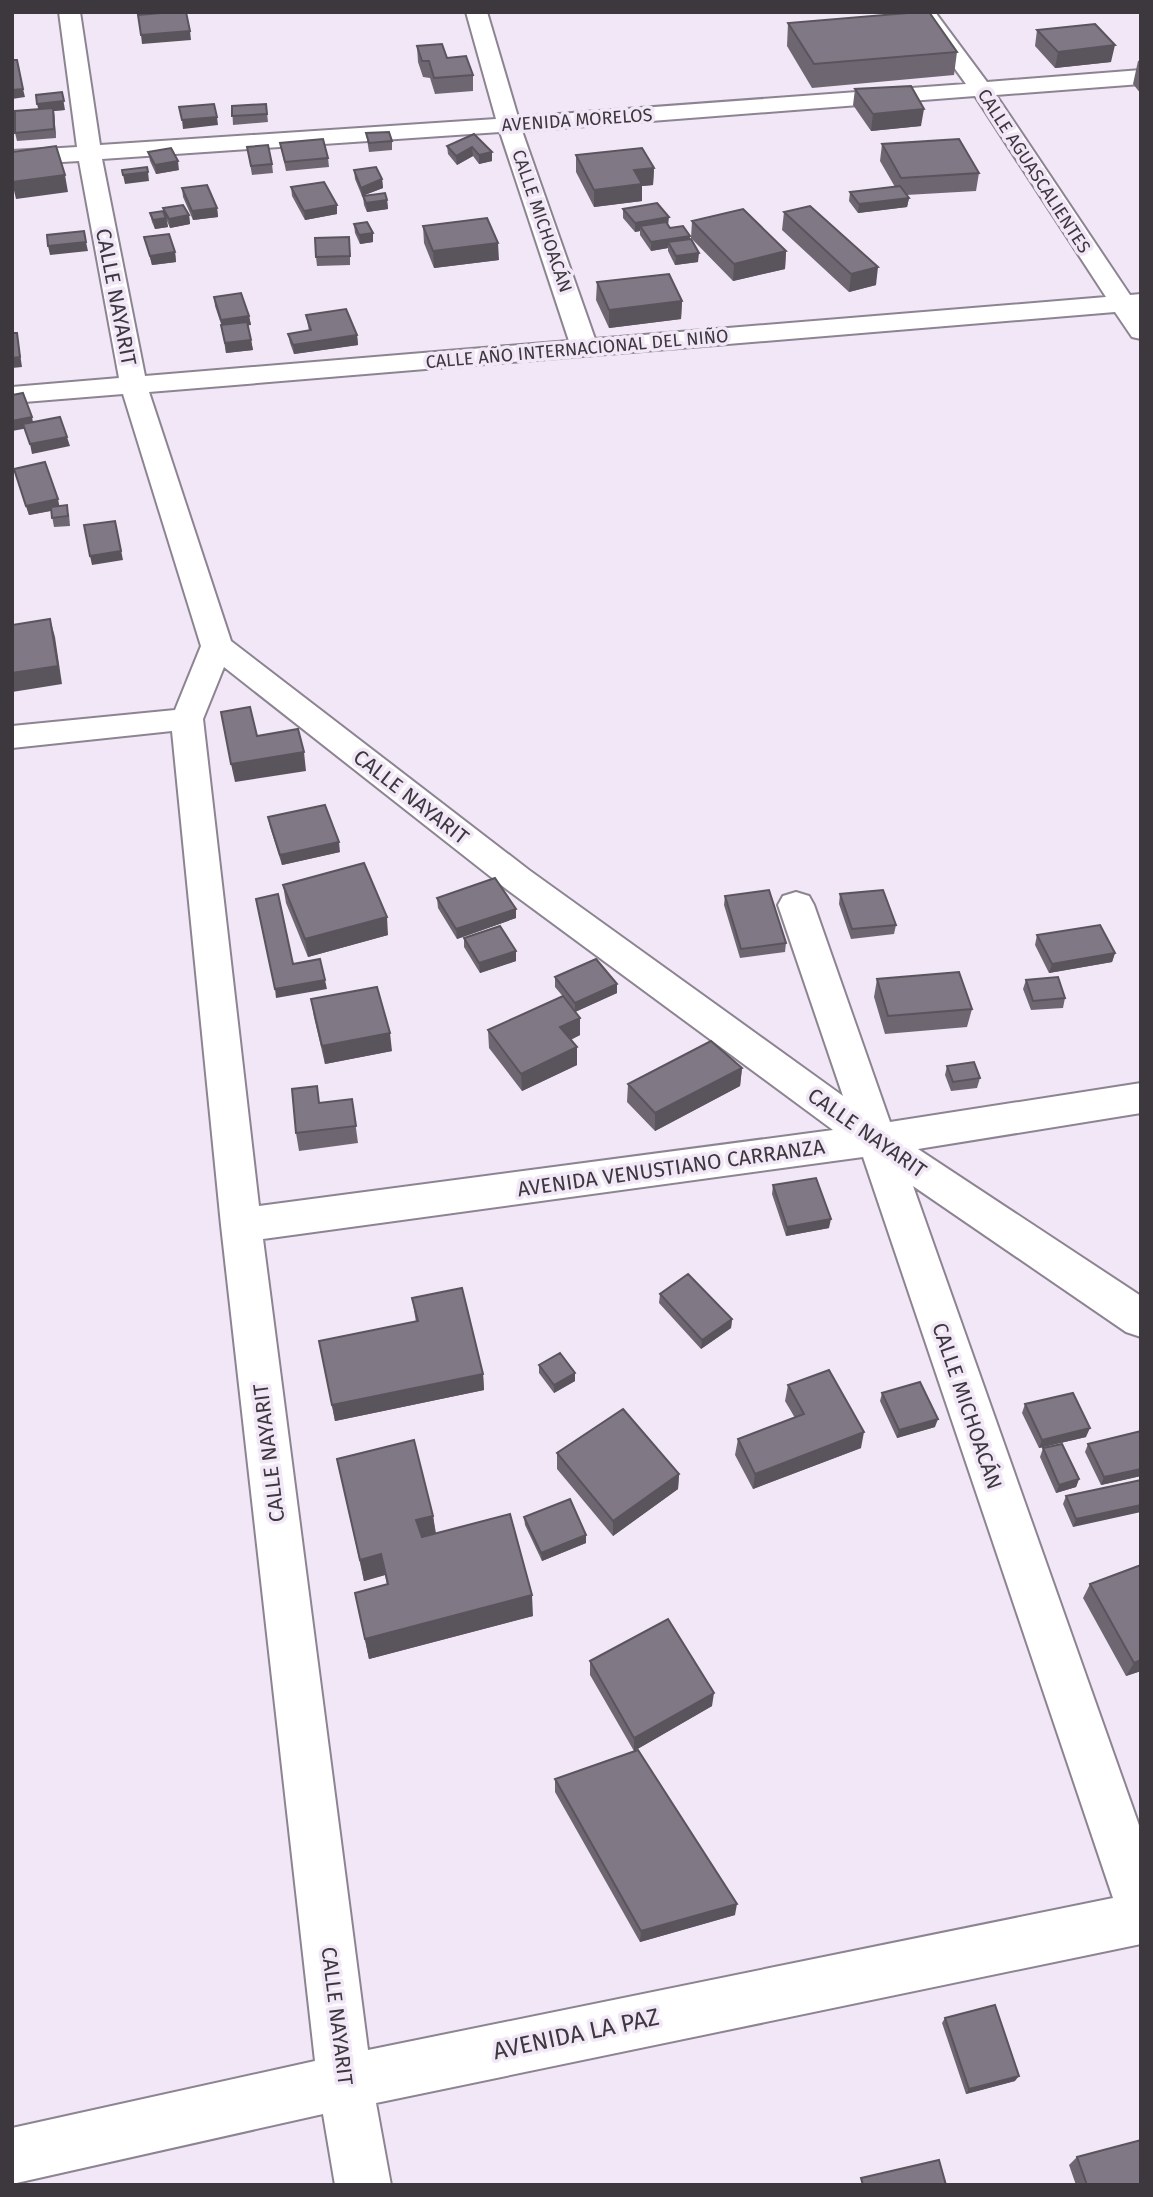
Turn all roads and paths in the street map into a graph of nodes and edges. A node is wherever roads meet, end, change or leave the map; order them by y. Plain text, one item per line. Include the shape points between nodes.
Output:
1 (69, 12) edge
2 (476, 12) edge
3 (924, 12) edge
4 (1141, 77) edge
5 (982, 90) junction
6 (509, 125) junction
7 (89, 152) junction
8 (12, 158) edge
9 (1131, 302) edge
10 (1141, 331) edge
11 (584, 349) junction
12 (133, 383) junction
13 (12, 395) edge
14 (216, 646) junction
15 (187, 719) junction
16 (12, 737) edge
17 (796, 905) dead end
18 (1141, 1098) edge
19 (875, 1140) junction
20 (241, 1225) junction
21 (1141, 1319) edge
22 (1141, 1905) edge
23 (1141, 1918) edge
24 (345, 2081) junction
25 (12, 2156) edge
26 (363, 2185) edge

1 - 7 street, CALLE NAYARIT
2 - 6 street, CALLE MICHOACÁN
3 - 5 street, CALLE AGUASCALIENTES
4 - 5 street, AVENIDA MORELOS
5 - 6 street, AVENIDA MORELOS
5 - 9 street, CALLE AGUASCALIENTES
6 - 7 street, AVENIDA MORELOS
6 - 11 street, CALLE MICHOACÁN
7 - 8 street, AVENIDA MORELOS
7 - 12 street, CALLE NAYARIT
9 - 10 street, CALLE AGUASCALIENTES
9 - 11 street, CALLE AÑO INTERNACIONAL DEL NIÑO
11 - 12 street, CALLE AÑO INTERNACIONAL DEL NIÑO
12 - 13 street, CALLE AÑO INTERNACIONAL DEL NIÑO
12 - 14 street, CALLE NAYARIT
14 - 15 street
14 - 19 street, CALLE NAYARIT via 517,879
15 - 16 street
15 - 20 street, CALLE NAYARIT
17 - 19 street, CALLE MICHOACÁN
18 - 19 street, AVENIDA VENUSTIANO CARRANZA
19 - 20 street, AVENIDA VENUSTIANO CARRANZA
19 - 21 street, CALLE NAYARIT
19 - 22 street, CALLE MICHOACÁN
20 - 24 street, CALLE NAYARIT
23 - 24 street, AVENIDA LA PAZ
24 - 25 street, AVENIDA LA PAZ
24 - 26 street, CALLE NAYARIT

